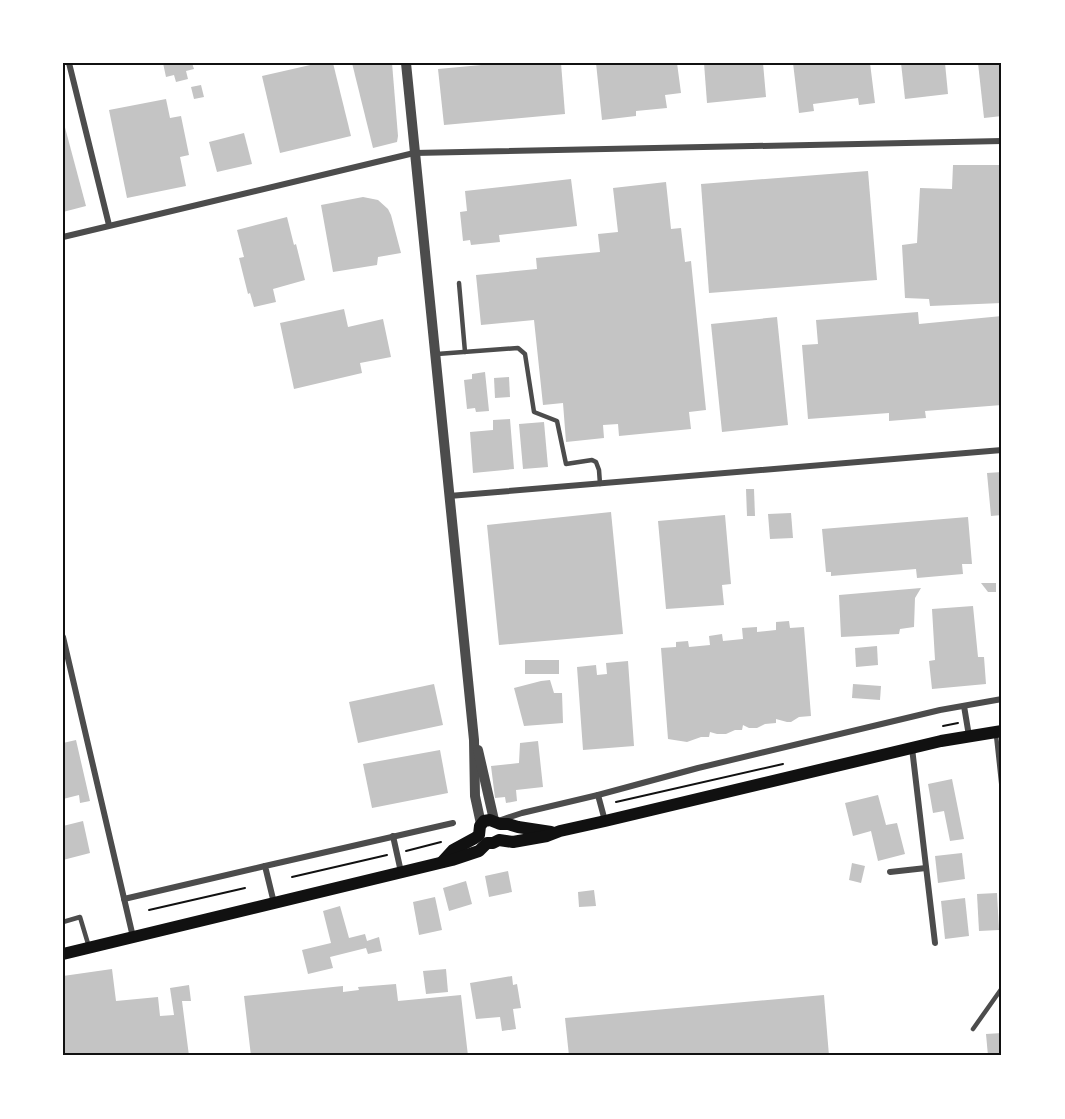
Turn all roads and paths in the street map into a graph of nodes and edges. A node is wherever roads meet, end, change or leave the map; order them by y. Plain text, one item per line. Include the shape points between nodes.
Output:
1 (69, 63) edge
2 (406, 63) edge
3 (1002, 141) edge
4 (414, 153) junction
5 (109, 225) junction
6 (63, 237) edge
7 (459, 283) dead end
8 (465, 352) junction
9 (434, 354) junction
10 (1002, 450) edge
11 (600, 483) junction
12 (448, 496) junction
13 (63, 637) edge
14 (1002, 699) edge
15 (964, 706) junction
16 (967, 721) junction
17 (933, 728) dead end
18 (999, 731) edge
19 (969, 736) junction
20 (474, 740) junction
21 (912, 748) junction
22 (789, 762) dead end
23 (1002, 790) edge
24 (598, 795) junction
25 (608, 804) dead end
26 (604, 821) junction
27 (497, 822) junction
28 (453, 823) dead end
29 (555, 832) junction
30 (393, 836) junction
31 (486, 836) junction
32 (387, 855) dead end
33 (265, 866) junction
34 (926, 868) junction
35 (890, 872) dead end
36 (401, 873) junction
37 (292, 877) dead end
38 (245, 888) dead end
39 (124, 900) junction
40 (274, 904) junction
41 (149, 910) dead end
42 (63, 922) edge
43 (133, 937) junction
44 (935, 943) dead end
45 (88, 947) junction
46 (63, 954) edge
47 (1002, 988) edge
48 (973, 1029) dead end

1 - 5 street
2 - 4 street
3 - 4 street
4 - 5 street
4 - 9 street
5 - 6 street
7 - 8 lane
8 - 9 lane
8 - 11 lane via 518,348 525,354 534,412 557,421 566,464 596,462
9 - 12 street
10 - 11 street
11 - 12 street
12 - 20 street
13 - 39 street
14 - 15 street
15 - 16 street
15 - 24 street
16 - 17 path
16 - 19 street
18 - 19 main road
18 - 23 lane
19 - 21 main road
20 - 27 street
20 - 31 street via 475,796
21 - 26 main road
21 - 34 street
22 - 25 path
24 - 26 street
24 - 27 street
26 - 29 main road
27 - 29 main road
27 - 31 main road via 487,820
27 - 31 main road via 502,834
28 - 30 street
29 - 31 main road via 513,842
30 - 33 street
30 - 36 street
31 - 36 main road via 479,851
32 - 37 path
33 - 39 street
33 - 40 street
34 - 35 street
34 - 44 street
36 - 40 main road
38 - 41 path
39 - 43 street
40 - 43 main road
42 - 45 lane via 80,917
43 - 45 main road
45 - 46 main road
47 - 48 lane

